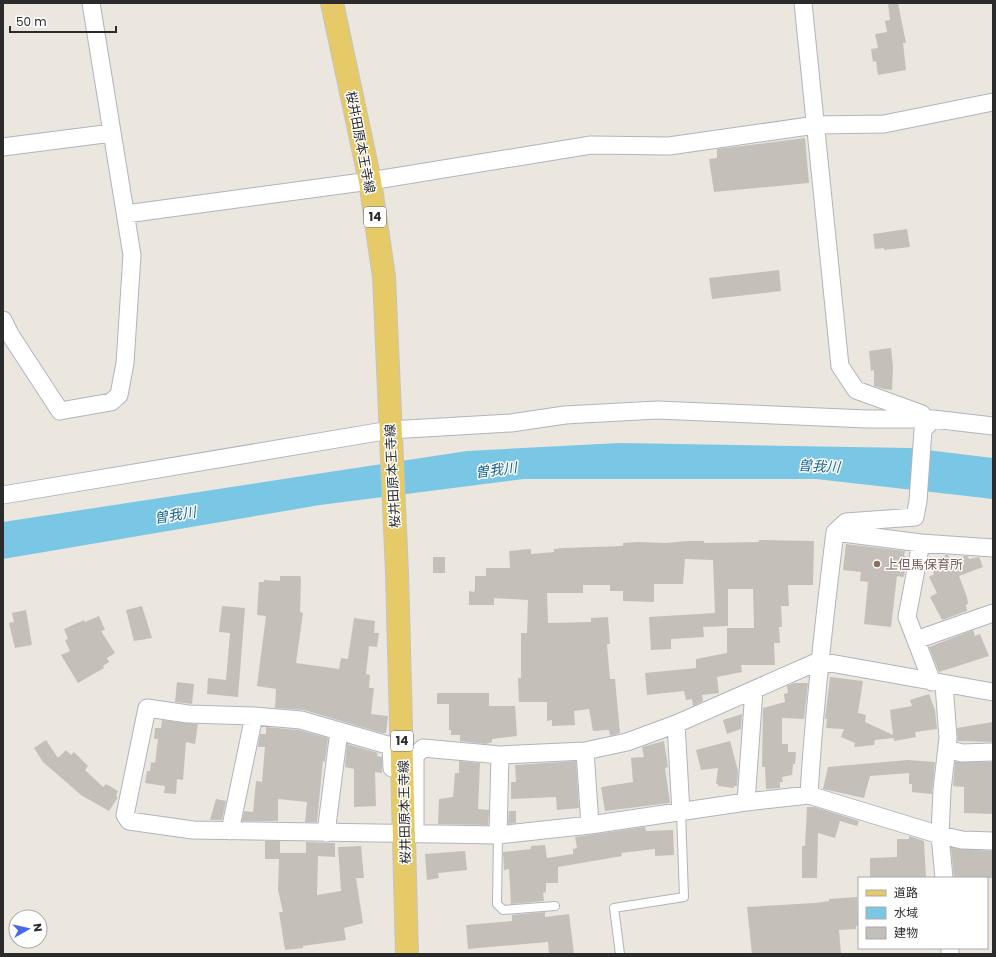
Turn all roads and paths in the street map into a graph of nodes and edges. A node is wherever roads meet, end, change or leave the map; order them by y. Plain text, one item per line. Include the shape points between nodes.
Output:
1 (91, 3) edge
2 (332, 3) edge
3 (803, 3) edge
4 (993, 102) edge
5 (816, 125) junction
6 (112, 133) junction
7 (3, 147) edge
8 (370, 181) junction
9 (126, 214) junction
10 (3, 320) edge
11 (928, 424) junction
12 (993, 426) edge
13 (390, 432) junction
14 (3, 495) edge
15 (835, 532) junction
16 (921, 543) junction
17 (993, 548) edge
18 (993, 613) edge
19 (916, 640) junction
20 (819, 661) junction
21 (938, 683) junction
22 (754, 690) junction
23 (993, 692) edge
24 (254, 716) junction
25 (676, 724) junction
26 (339, 731) junction
27 (947, 749) junction
28 (585, 751) junction
29 (993, 752) edge
30 (500, 755) junction
31 (809, 794) junction
32 (746, 802) junction
33 (681, 812) junction
34 (590, 825) junction
35 (230, 831) junction
36 (326, 833) junction
37 (410, 833) junction
38 (498, 835) junction
39 (940, 835) junction
40 (993, 841) edge
41 (944, 877) edge
42 (555, 906) dead end
43 (407, 954) edge
44 (620, 954) edge

1 - 6 street
2 - 8 main road, 桜井田原本王寺線 / 14
3 - 5 street
4 - 5 street via 884,124
5 - 8 street via 669,146 591,145
5 - 11 street via 840,366 856,390
6 - 7 street
6 - 9 street
8 - 9 street
8 - 13 main road, 桜井田原本王寺線 / 14 via 384,277
9 - 10 street via 132,255 125,363 119,395 111,402 60,411
11 - 12 street
11 - 13 street via 657,410 565,415 511,423
11 - 15 street via 915,517 846,522
13 - 14 street
13 - 37 main road, 桜井田原本王寺線 / 14
15 - 16 street
15 - 20 street
16 - 17 street
16 - 19 street via 907,617
18 - 19 street
19 - 21 street
20 - 21 street
20 - 22 street
20 - 31 street
21 - 23 street
21 - 27 street via 948,738
22 - 25 street
22 - 32 street
24 - 26 street via 301,720
24 - 35 street
24 - 35 street via 188,714 147,708 125,815 129,821 193,830
25 - 28 street via 627,742
25 - 33 street
26 - 36 street
26 - 37 street via 391,746 395,824
27 - 29 street via 962,753
27 - 39 street
28 - 30 street
28 - 34 street
30 - 37 street via 424,748 415,756
30 - 38 street
31 - 32 street
31 - 39 street
32 - 33 street
33 - 34 street
33 - 44 lane via 684,897 614,908
34 - 38 street
35 - 36 street
36 - 37 street
37 - 38 street
37 - 43 main road, 桜井田原本王寺線 / 14
38 - 42 lane via 497,904 503,910
39 - 40 street via 962,840
39 - 41 street

